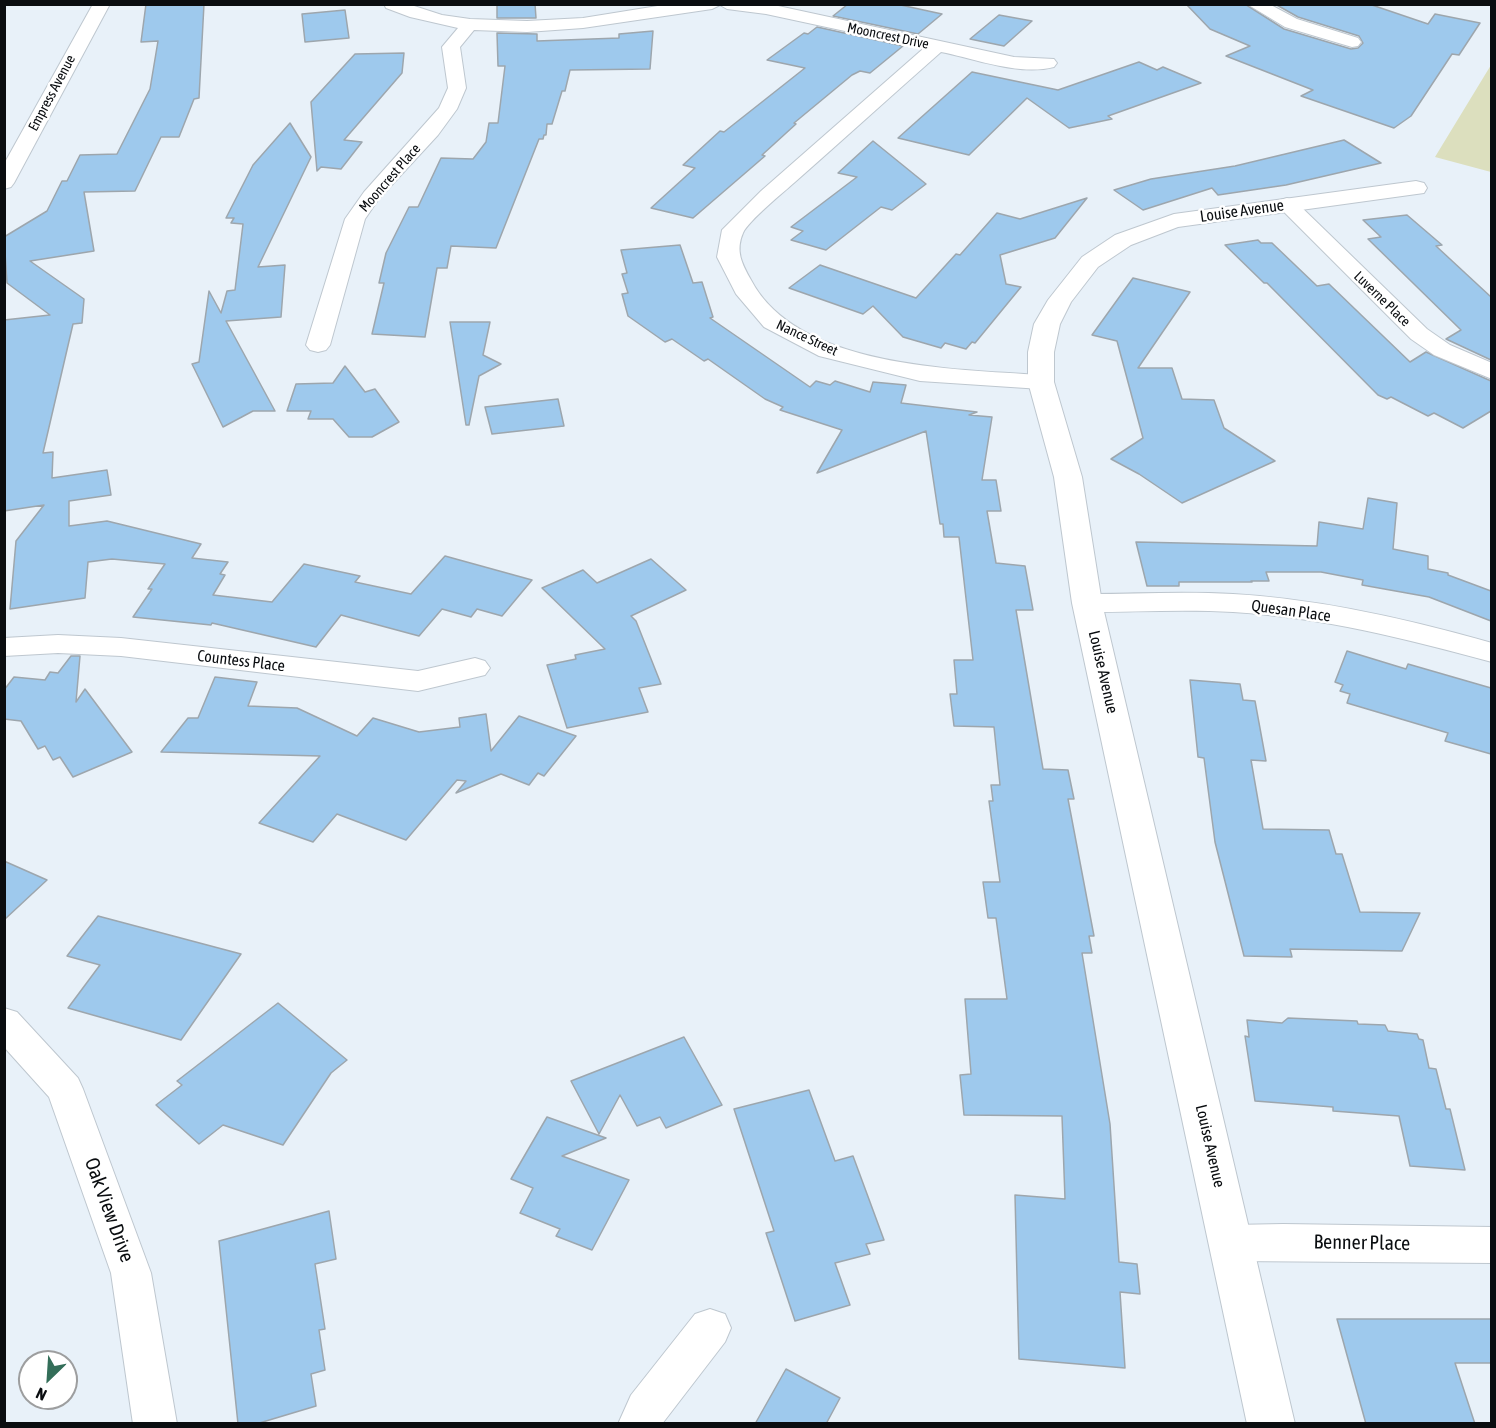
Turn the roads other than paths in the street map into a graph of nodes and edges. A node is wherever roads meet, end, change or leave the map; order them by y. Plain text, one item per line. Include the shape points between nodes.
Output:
1 (102, 4) edge
2 (392, 4) edge
3 (712, 4) edge
4 (727, 4) edge
5 (1255, 4) edge
6 (470, 24) junction
7 (1352, 42) dead end
8 (937, 46) junction
9 (1048, 63) dead end
10 (4, 183) edge
11 (1416, 188) dead end
12 (1287, 204) junction
13 (318, 345) dead end
14 (1491, 372) edge
15 (1041, 381) junction
16 (1087, 603) junction
17 (4, 647) edge
18 (1491, 653) edge
19 (475, 668) dead end
20 (4, 1022) edge
21 (1232, 1243) junction
22 (1491, 1245) edge
23 (710, 1328) dead end
24 (155, 1424) edge
25 (639, 1424) edge
26 (1271, 1424) edge

1 - 10 street, Empress Avenue
2 - 6 street
3 - 6 street via 606,20
4 - 8 street, Mooncrest Drive
5 - 7 street via 1292,23
6 - 13 street, Mooncrest Place via 451,47 457,88 448,109 355,219
8 - 9 street, Mooncrest Drive via 1014,62
8 - 15 street, Nance Street via 733,230 728,257 747,294 772,322 827,351 920,374
11 - 12 street, Louise Avenue
12 - 14 street, Luverne Place via 1419,334 1442,350
12 - 15 street, Louise Avenue via 1174,221 1123,240 1090,262 1047,324 1041,352
15 - 16 street, Louise Avenue via 1068,477
16 - 18 street, Quesan Place via 1233,603 1330,615 1427,633
16 - 21 street, Louise Avenue
17 - 19 street, Countess Place via 121,647 418,681
20 - 24 street, Oak View Drive via 65,1089 131,1273
21 - 22 street, Benner Place
21 - 26 street, Louise Avenue
23 - 25 street

